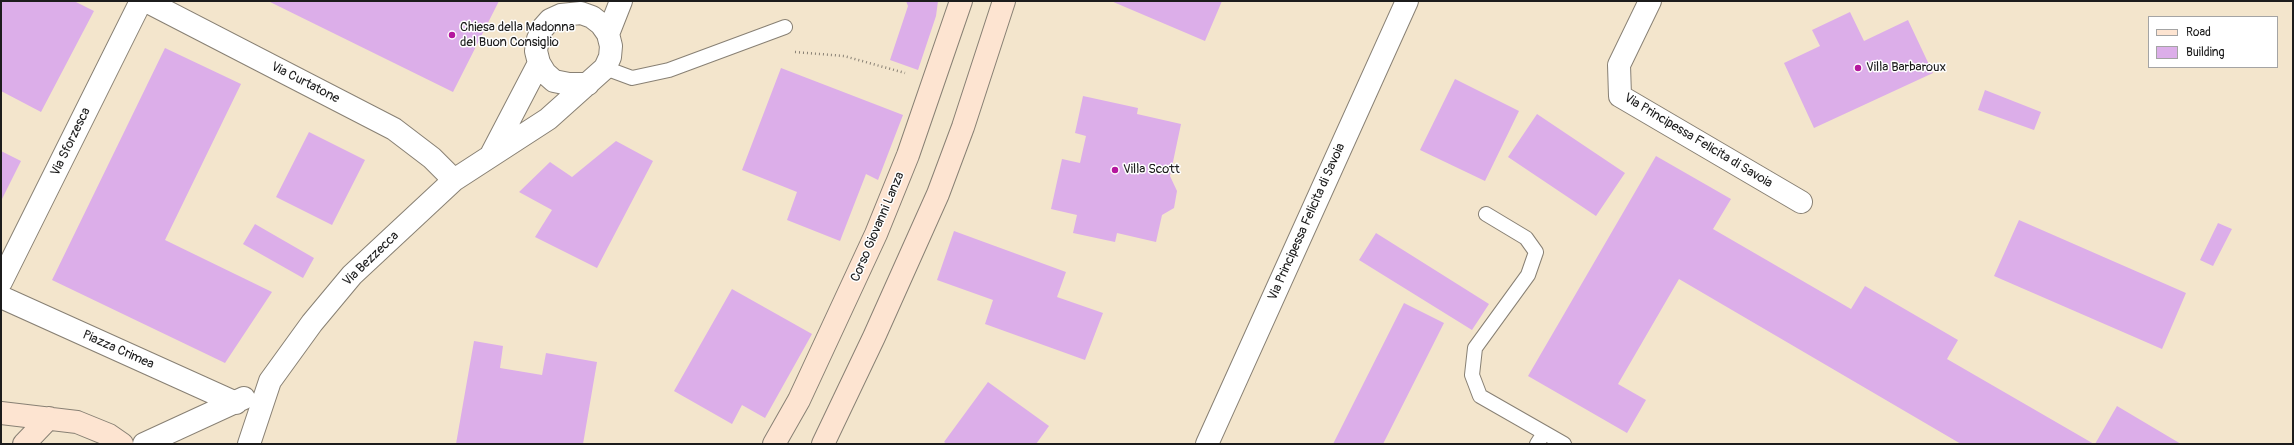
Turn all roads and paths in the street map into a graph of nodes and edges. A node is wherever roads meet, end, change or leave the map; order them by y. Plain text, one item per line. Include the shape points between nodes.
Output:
1 (141, 1) edge
2 (146, 1) edge
3 (621, 1) edge
4 (961, 1) edge
5 (1004, 1) edge
6 (1407, 1) edge
7 (1650, 1) edge
8 (564, 6) edge
9 (785, 27) dead end
10 (608, 34) junction
11 (788, 52) dead end
12 (539, 63) junction
13 (605, 68) junction
14 (904, 72) dead end
15 (588, 84) junction
16 (491, 155) junction
17 (454, 180) junction
18 (1801, 202) dead end
19 (1486, 214) dead end
20 (1, 282) edge
21 (1, 297) edge
22 (270, 381) junction
23 (236, 403) junction
24 (1, 413) edge
25 (49, 418) junction
26 (1541, 438) edge
27 (24, 444) edge
28 (122, 444) edge
29 (144, 444) edge
30 (248, 444) edge
31 (774, 444) edge
32 (823, 444) edge
33 (1207, 444) edge
34 (1564, 444) edge

1 - 20 street, Via Sforzesca
2 - 17 street, Via Curtatone via 394,129 432,158
3 - 10 street
4 - 31 street, Corso Giovanni Lanza via 908,155 876,234 799,400
5 - 32 street via 938,194
6 - 33 street, Via Principessa Felicita di Savoia
7 - 18 street, Via Principessa Felicita di Savoia via 1619,65 1620,96
8 - 10 street via 592,17
8 - 12 street via 542,29 536,51
9 - 13 lane via 669,70 632,78
10 - 13 street via 610,52
11 - 14 path via 844,56
12 - 15 street via 554,81
12 - 16 street, Via Bezzecca
13 - 15 street, Via Bezzecca
15 - 16 street, Via Bezzecca via 548,119
16 - 17 street, Via Bezzecca
17 - 22 street, Via Bezzecca via 352,275 312,323
19 - 26 lane via 1526,238 1536,252 1528,275 1476,348 1472,375 1480,396
21 - 23 street, Piazza Crimea
22 - 23 street
22 - 30 street
23 - 29 street
24 - 25 street
25 - 27 street
25 - 28 street via 77,422 109,435
26 - 34 lane

